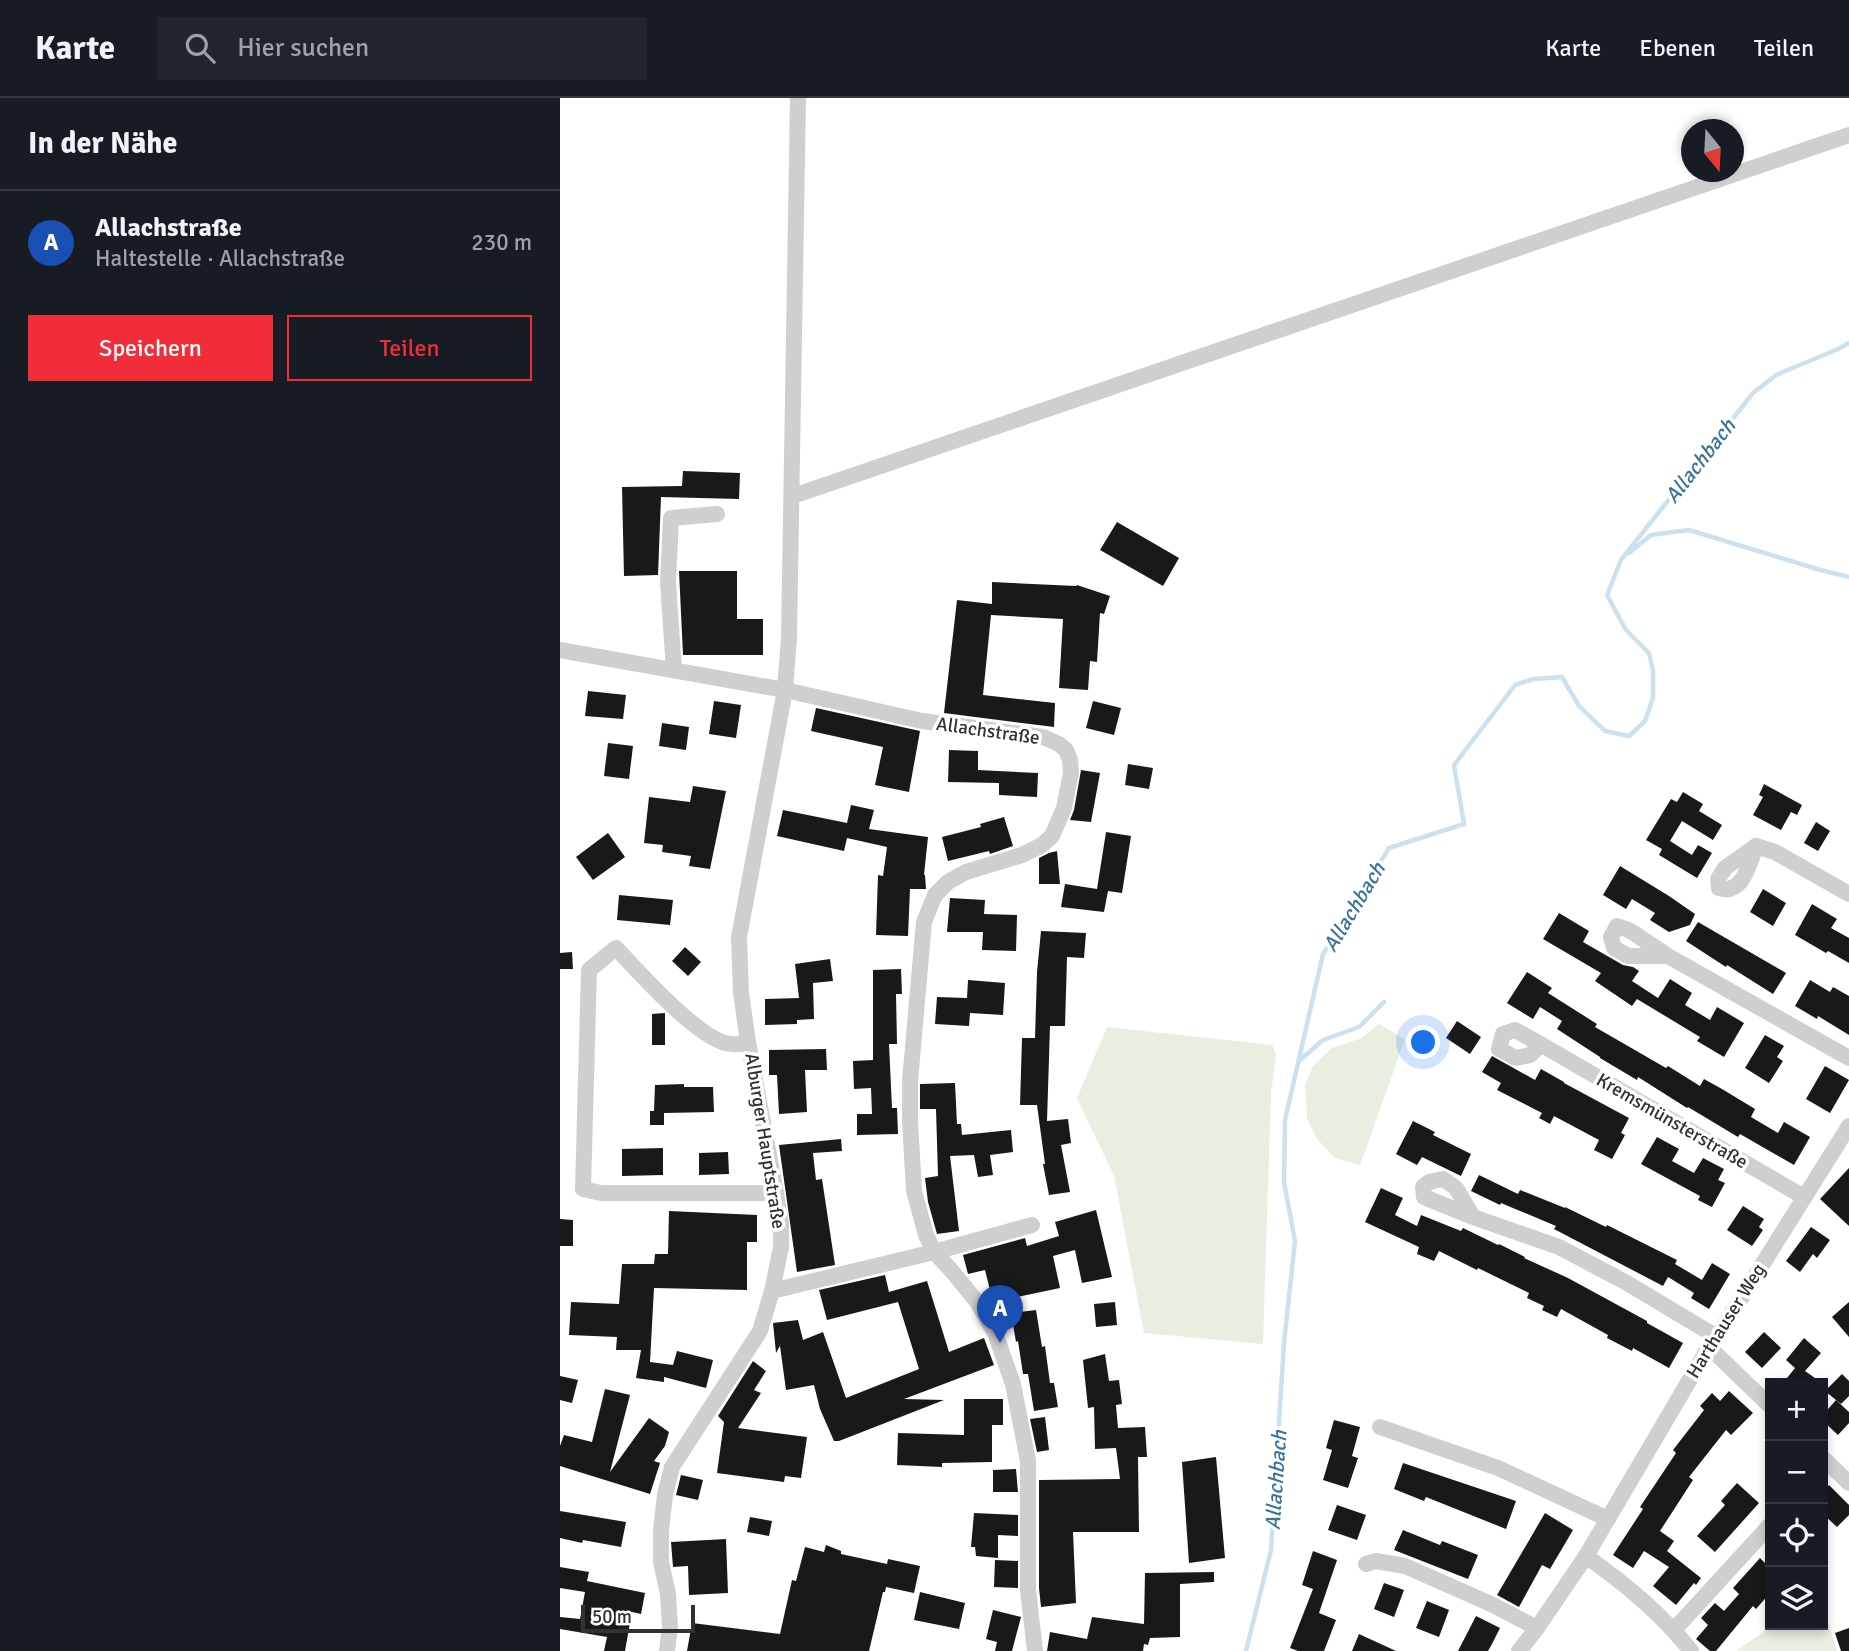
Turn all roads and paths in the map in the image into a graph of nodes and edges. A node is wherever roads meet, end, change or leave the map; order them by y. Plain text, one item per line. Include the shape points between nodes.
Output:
1 (798, 98) edge
2 (1849, 135) edge
3 (793, 496) junction
4 (717, 514) dead end
5 (560, 650) edge
6 (674, 670) junction
7 (785, 690) junction
8 (1756, 846) dead end
9 (1849, 894) edge
10 (1668, 956) dead end
11 (748, 1042) junction
12 (1541, 1044) dead end
13 (1849, 1058) edge
14 (1849, 1126) edge
15 (776, 1193) junction
16 (1804, 1197) junction
17 (1473, 1217) dead end
18 (1032, 1225) dead end
19 (934, 1252) junction
20 (772, 1292) junction
21 (1713, 1342) junction
22 (1765, 1400) edge
23 (1380, 1427) dead end
24 (1828, 1465) edge
25 (1849, 1483) edge
26 (1608, 1519) junction
27 (1765, 1530) edge
28 (1586, 1556) junction
29 (1366, 1564) dead end
30 (1537, 1628) junction
31 (1674, 1630) junction
32 (667, 1651) edge
33 (1035, 1651) edge
34 (1519, 1651) edge
35 (1691, 1651) edge

1 - 3 street, Alburger Hauptstraße
2 - 3 street
3 - 7 street, Alburger Hauptstraße
4 - 6 street via 671,518 668,582
5 - 6 street
6 - 7 street
7 - 11 street, Alburger Hauptstraße via 739,937
7 - 19 street, Allachstraße via 922,721 1043,737 1059,744 1070,760 1065,808 1052,836 1022,855 948,882 935,895 924,922 909,1121 914,1191
8 - 9 street
10 - 13 street
11 - 15 street, Alburger Hauptstraße
11 - 15 street via 730,1045 704,1032 616,948 589,970 583,1189 601,1193
12 - 16 street, Kremsmünsterstraße
14 - 16 street, Harthauser Weg
15 - 20 street, Alburger Hauptstraße via 781,1247
16 - 21 street, Harthauser Weg
17 - 21 street via 1559,1247 1627,1283
18 - 19 street
19 - 20 street
19 - 33 street, Allachstraße via 978,1303 995,1333 1013,1384 1028,1461 1028,1590
20 - 32 street, Alburger Hauptstraße via 760,1331 672,1467 661,1530 670,1627
21 - 22 street
21 - 26 street, Harthauser Weg
23 - 26 street via 1498,1468
24 - 25 street
26 - 28 street, Harthauser Weg
27 - 31 street
28 - 30 street, Harthauser Weg
28 - 31 street via 1623,1582
29 - 30 street via 1376,1561 1405,1566
30 - 34 street, Harthauser Weg
31 - 35 street

